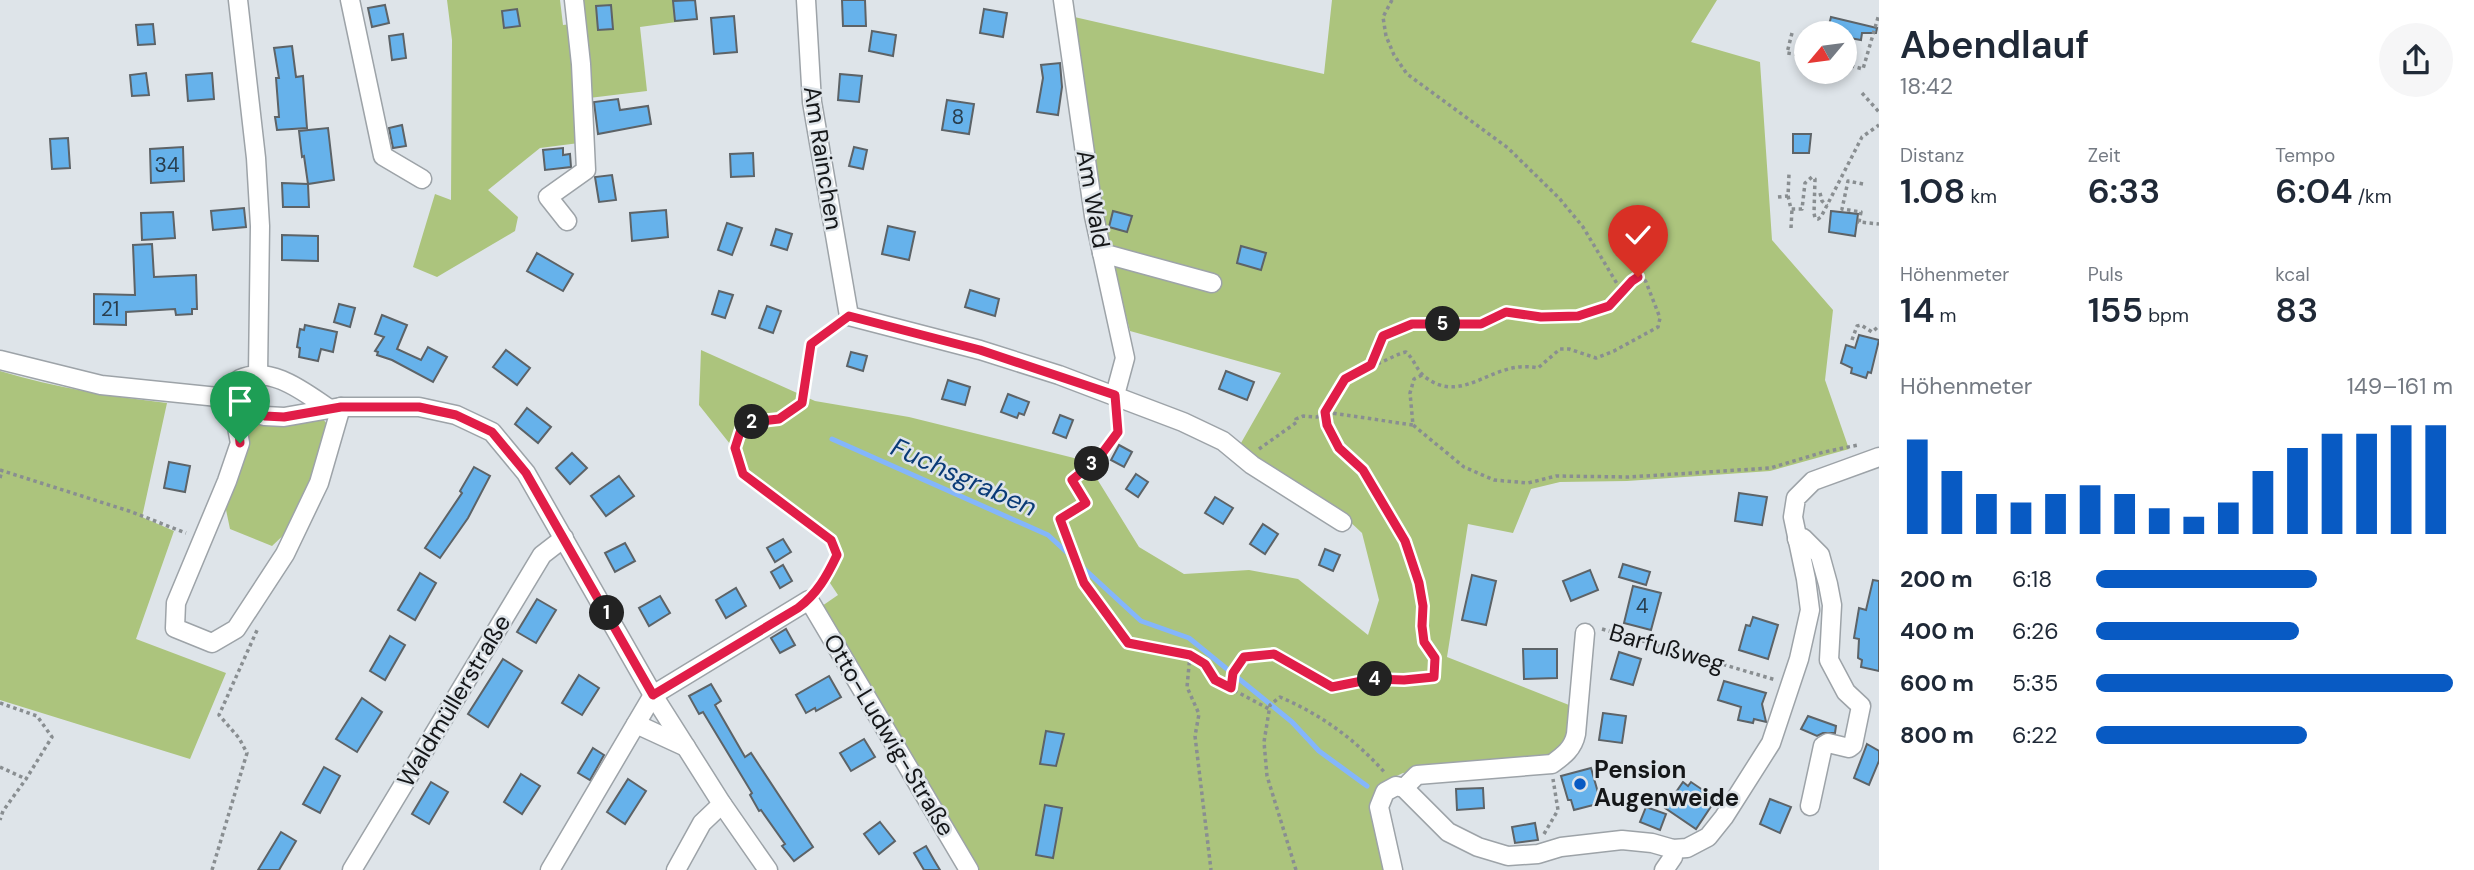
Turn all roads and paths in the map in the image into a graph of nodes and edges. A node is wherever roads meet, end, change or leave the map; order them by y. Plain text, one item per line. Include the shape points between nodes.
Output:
1 (237, 0) edge
2 (350, 0) edge
3 (574, 0) edge
4 (806, 0) edge
5 (1063, 0) edge
6 (1392, 0) edge
7 (1879, 14) edge
8 (1792, 33) dead end
9 (1794, 54) edge
10 (1857, 67) edge
11 (1862, 93) dead end
12 (1879, 112) edge
13 (1879, 125) edge
14 (1789, 174) dead end
15 (422, 179) dead end
16 (1840, 180) junction
17 (1848, 181) junction
18 (1863, 184) dead end
19 (1820, 193) dead end
20 (1788, 196) junction
21 (1778, 197) dead end
22 (1827, 206) junction
23 (1792, 209) junction
24 (567, 221) dead end
25 (1879, 224) edge
26 (1791, 228) dead end
27 (1102, 253) junction
28 (1212, 283) dead end
29 (1622, 292) junction
30 (849, 316) junction
31 (1879, 327) edge
32 (1852, 340) dead end
33 (0, 360) edge
34 (1371, 365) junction
35 (258, 374) junction
36 (1422, 375) junction
37 (1115, 395) junction
38 (226, 402) junction
39 (334, 408) junction
40 (1325, 412) junction
41 (1413, 425) junction
42 (1873, 450) edge
43 (1250, 456) dead end
44 (1, 470) edge
45 (0, 478) edge
46 (1342, 522) dead end
47 (564, 538) junction
48 (1797, 539) junction
49 (203, 541) junction
50 (809, 600) junction
51 (250, 606) junction
52 (1585, 633) joint
53 (1190, 655) junction
54 (1791, 685) junction
55 (1231, 688) junction
56 (653, 695) junction
57 (0, 703) edge
58 (1269, 709) junction
59 (636, 724) junction
60 (686, 747) junction
61 (0, 767) edge
62 (1552, 775) dead end
63 (26, 779) junction
64 (1400, 787) junction
65 (722, 804) junction
66 (1810, 806) dead end
67 (0, 820) edge
68 (1673, 849) junction
69 (1538, 854) junction
70 (212, 870) edge
71 (352, 870) edge
72 (550, 870) edge
73 (676, 870) edge
74 (768, 870) edge
75 (968, 870) edge
76 (1211, 870) edge
77 (1296, 870) edge
78 (1393, 870) edge
79 (1664, 870) edge

1 - 35 street via 257,158
2 - 15 street via 383,156
3 - 24 street via 586,170 548,197
4 - 30 street, Am Rainchen via 812,102
5 - 27 street, Am Wald
6 - 29 path via 1383,17 1386,36 1407,74 1508,148 1559,198 1583,227
7 - 10 path via 1863,69
8 - 9 path via 1787,53
11 - 12 path
13 - 16 path via 1862,137
14 - 20 path
16 - 17 path
16 - 22 path
17 - 18 path
17 - 25 path via 1842,209 1861,212 1860,222
19 - 22 path
20 - 21 path
20 - 23 path
22 - 23 path via 1821,217 1815,218 1815,179 1810,177 1802,209
23 - 26 path
27 - 28 street
27 - 37 street, Am Wald via 1125,358
29 - 34 path via 1609,306 1578,316 1506,312 1481,324 1412,324 1383,336
29 - 36 path via 1643,277 1660,318 1658,327 1614,351 1596,358 1560,349 1538,368 1520,365 1456,388 1442,387
30 - 37 street via 980,350
30 - 50 path via 811,344 802,403 779,419 743,423 735,448 743,474 831,540 837,555 827,578
31 - 32 path via 1872,332 1857,326
33 - 38 street via 101,385
34 - 36 path via 1406,352
34 - 40 path via 1345,379
35 - 38 street via 239,380
35 - 39 street via 283,381
36 - 41 path via 1414,379 1410,393
37 - 46 street via 1223,441 1252,465
37 - 53 path via 1118,432 1098,459 1072,480 1086,503 1060,519 1084,583 1128,643
38 - 39 street via 265,416
38 - 49 street via 238,422 240,443
39 - 47 street via 419,407 456,415 492,432 526,473
39 - 51 street via 319,483 285,554
40 - 41 path
40 - 43 path via 1296,419
40 - 55 path via 1339,448 1363,470 1405,541 1419,583 1424,642 1435,658 1434,677 1372,679 1332,687 1274,654 1244,657 1233,673
41 - 42 path via 1464,467 1494,480 1528,483 1556,476 1629,477 1770,468 1824,452
42 - 48 street via 1812,481 1796,498
44 - 45 path
44 - 49 path via 129,510
47 - 56 street
47 - 71 street, Waldmüllerstraße via 542,555
48 - 54 street via 1810,610
48 - 66 street via 1803,538 1820,555 1832,605 1829,660 1846,692 1861,706 1853,745 1822,746
49 - 51 street via 176,603 175,628 212,643 236,629
50 - 56 street
50 - 75 street, Otto-Ludwig-Straße
51 - 70 path via 259,629 219,715 247,754
52 - 54 path, Barfußweg via 1598,628
52 - 64 street, Barfußweg via 1575,742 1567,753 1552,764 1417,775
53 - 55 path via 1205,664 1215,680
53 - 76 path via 1186,687 1199,713 1195,736
54 - 68 street via 1771,743 1724,817 1708,837 1688,848
55 - 58 path
56 - 59 street
56 - 60 street
57 - 63 path via 37,716 52,737
58 - 64 path via 1280,697 1335,727
58 - 77 path via 1264,742 1267,776
59 - 60 street
59 - 72 street
60 - 65 street
61 - 63 path
62 - 69 path via 1558,810 1539,842
63 - 67 path
64 - 69 street via 1448,832 1478,847 1508,856
64 - 78 street via 1385,793 1379,807
65 - 73 street via 702,823
65 - 74 street
68 - 69 street via 1622,840
68 - 79 street

